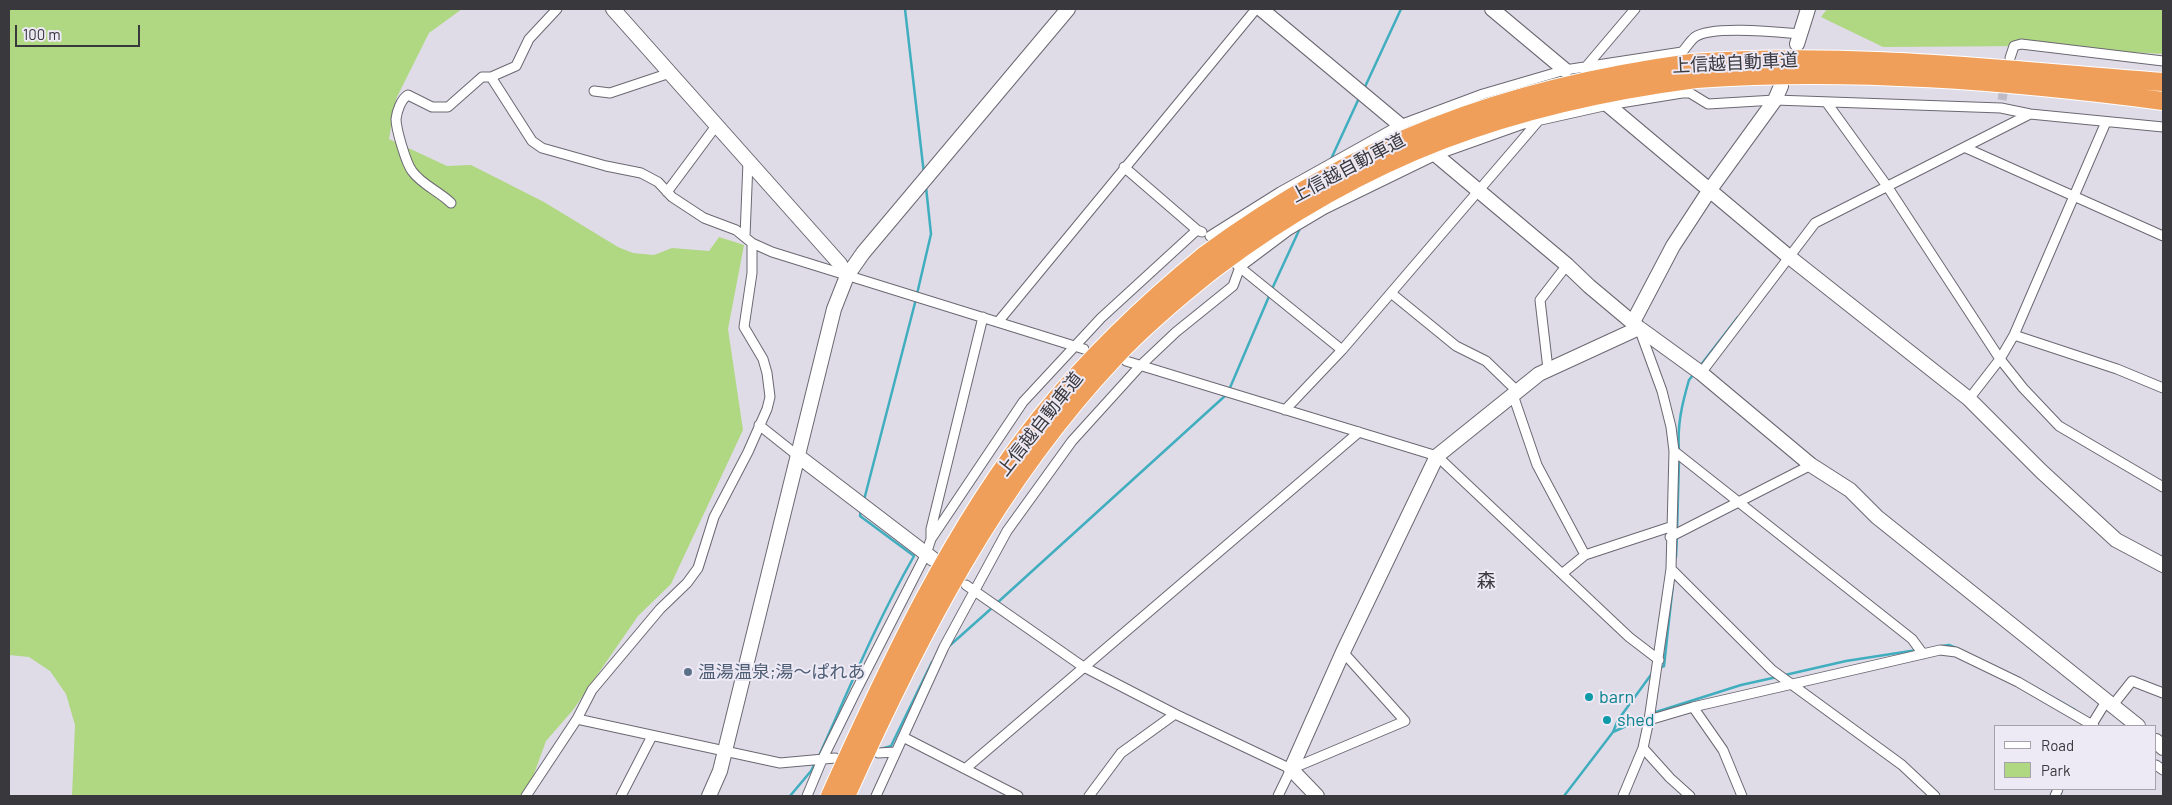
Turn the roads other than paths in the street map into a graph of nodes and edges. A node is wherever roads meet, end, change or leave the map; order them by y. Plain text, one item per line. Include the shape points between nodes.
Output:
1 (557, 9) edge
2 (614, 9) edge
3 (1068, 9) edge
4 (1256, 9) edge
5 (1261, 9) edge
6 (1492, 9) edge
7 (1635, 9) edge
8 (1808, 9) edge
9 (1798, 39) joint
10 (2010, 58) dead end
11 (2163, 61) edge
12 (1585, 68) junction
13 (1565, 70) junction
14 (1693, 71) junction
15 (670, 73) junction
16 (491, 77) junction
17 (2163, 82) edge
18 (1781, 86) dead end
19 (594, 91) dead end
20 (1775, 100) junction
21 (2163, 101) edge
22 (1827, 103) junction
23 (1608, 105) junction
24 (2030, 114) junction
25 (1541, 119) junction
26 (2106, 122) junction
27 (716, 126) junction
28 (1400, 126) junction
29 (2163, 127) edge
30 (1966, 148) junction
31 (1436, 155) junction
32 (748, 162) junction
33 (1124, 167) junction
34 (1886, 186) junction
35 (1710, 191) junction
36 (667, 192) junction
37 (1480, 192) junction
38 (2075, 197) junction
39 (451, 203) dead end
40 (1197, 230) junction
41 (1210, 236) junction
42 (2163, 236) edge
43 (748, 240) junction
44 (1788, 256) junction
45 (1210, 262) junction
46 (1567, 265) junction
47 (1240, 267) junction
48 (847, 276) junction
49 (1391, 293) junction
50 (983, 317) junction
51 (998, 322) junction
52 (1636, 325) junction
53 (2014, 335) junction
54 (1074, 346) junction
55 (1084, 349) dead end
56 (1342, 350) junction
57 (2000, 359) junction
58 (1126, 361) dead end
59 (1140, 366) junction
60 (1548, 368) junction
61 (1701, 374) junction
62 (2163, 388) edge
63 (1515, 393) junction
64 (1969, 399) junction
65 (1285, 410) junction
66 (759, 425) junction
67 (1359, 432) junction
68 (1674, 451) junction
69 (798, 456) junction
70 (1437, 456) junction
71 (1811, 465) junction
72 (2163, 487) edge
73 (1739, 503) junction
74 (1670, 527) junction
75 (1670, 537) junction
76 (932, 539) junction
77 (1585, 555) junction
78 (930, 557) junction
79 (2163, 565) edge
80 (1670, 569) junction
81 (1563, 573) junction
82 (966, 585) dead end
83 (974, 591) junction
84 (1343, 652) junction
85 (1923, 654) junction
86 (1659, 660) junction
87 (1082, 666) junction
88 (1792, 686) junction
89 (2163, 693) edge
90 (2110, 703) junction
91 (1693, 708) junction
92 (1174, 714) junction
93 (577, 719) junction
94 (1649, 720) junction
95 (2090, 725) edge
96 (2093, 725) edge
97 (2137, 725) edge
98 (652, 736) junction
99 (903, 737) junction
100 (1643, 748) junction
101 (724, 750) junction
102 (896, 752) junction
103 (878, 753) dead end
104 (835, 758) dead end
105 (822, 760) junction
106 (965, 769) junction
107 (1291, 769) junction
108 (526, 796) edge
109 (621, 796) edge
110 (709, 796) edge
111 (807, 796) edge
112 (830, 796) edge
113 (846, 796) edge
114 (876, 796) edge
115 (1018, 796) edge
116 (1089, 796) edge
117 (1278, 796) edge
118 (1317, 796) edge
119 (1623, 796) edge
120 (1690, 796) edge
121 (1742, 796) edge
122 (1935, 796) edge

1 - 16 street via 529,39 516,66
2 - 15 street
3 - 48 street
4 - 33 street
5 - 28 street
6 - 13 street
7 - 12 street
8 - 9 street
9 - 12 street via 1748,29 1706,33 1694,37 1682,52
10 - 11 street via 2014,46 2022,44
12 - 13 street
13 - 28 street via 1483,94
14 - 17 highway, 上信越自動車道 via 1779,58 1829,59
14 - 21 highway, 上信越自動車道 via 1891,76
14 - 45 highway, 上信越自動車道, bridge via 1570,100 1443,138 1326,194
15 - 19 street via 610,93
15 - 27 street
16 - 36 street via 532,141 542,148 641,173 658,182
16 - 39 street via 482,77 448,107 432,107 408,95 399,107 396,120 412,170 422,182
18 - 20 street
20 - 22 street
20 - 23 street via 1708,104 1690,93 1682,93
20 - 35 street
22 - 24 street via 2001,104
22 - 34 street
23 - 25 street
23 - 35 street
24 - 26 street
24 - 30 street
25 - 31 street
25 - 37 street
26 - 29 street
26 - 38 street
27 - 32 street
27 - 36 street
28 - 41 street via 1280,192
30 - 34 street
30 - 38 street
31 - 37 street
31 - 47 street via 1325,209 1288,231
32 - 43 street
32 - 48 street via 840,264
33 - 40 street
33 - 51 street
34 - 44 street via 1815,223
34 - 57 street
35 - 44 street
35 - 52 street via 1673,246
36 - 43 street via 704,218 736,230
37 - 46 street
37 - 49 street
38 - 42 street
38 - 53 street
40 - 41 street
40 - 54 street
41 - 47 street
43 - 48 street via 772,252
43 - 66 street via 752,273 744,327 763,359 770,396
44 - 61 street
44 - 64 street
45 - 112 highway, 上信越自動車道 via 1153,299 1104,345 1041,418 1002,470 911,625
45 - 113 highway, 上信越自動車道 via 1117,355 1073,404 1016,478 976,540 926,629
46 - 52 street
46 - 60 street via 1540,300
47 - 56 street
47 - 59 street via 1233,286
48 - 50 street
48 - 69 street via 834,308
49 - 56 street
49 - 63 street via 1456,346 1486,361
50 - 51 street
50 - 76 street via 931,529
51 - 54 street
52 - 60 street
52 - 61 street
52 - 68 street via 1662,391
53 - 57 street
53 - 62 street via 2117,368
54 - 55 street
54 - 76 street via 1023,402
56 - 65 street
57 - 64 street
57 - 72 street via 2059,426
58 - 59 street
59 - 65 street
59 - 83 street via 1072,441 1007,531
60 - 63 street
61 - 71 street
63 - 70 street
63 - 77 street via 1537,465
64 - 79 street via 2116,540
65 - 67 street
66 - 69 street
66 - 93 street via 714,517 698,568 592,690
67 - 70 street
67 - 87 street
68 - 73 street
68 - 74 street
69 - 78 street
69 - 101 street
70 - 81 street
70 - 84 street
71 - 73 street
71 - 90 street via 1850,490 1876,517
73 - 75 street
73 - 85 street via 1912,639
74 - 75 street
74 - 77 street
75 - 80 street
76 - 78 street
77 - 81 street
78 - 105 street via 911,580
80 - 86 street
80 - 88 street
81 - 86 street via 1629,637
82 - 83 street
83 - 87 street
83 - 99 street
84 - 107 street
84 - 107 street via 1405,721
85 - 88 street
85 - 95 street via 1940,650 1956,652 2018,682
86 - 94 street
87 - 92 street
87 - 106 street
88 - 91 street
88 - 122 street via 1902,765
89 - 90 street via 2132,681
90 - 96 street
90 - 97 street
91 - 94 street
91 - 121 street via 1723,750
92 - 107 street
92 - 116 street via 1121,753
93 - 98 street
93 - 108 street
94 - 100 street
98 - 101 street
98 - 109 street
99 - 102 street
99 - 106 street
100 - 119 street
100 - 120 street
101 - 105 street via 780,763
101 - 110 street via 720,771
102 - 103 street
102 - 114 street
104 - 105 street
105 - 111 street
106 - 115 street
107 - 117 street
107 - 118 street

